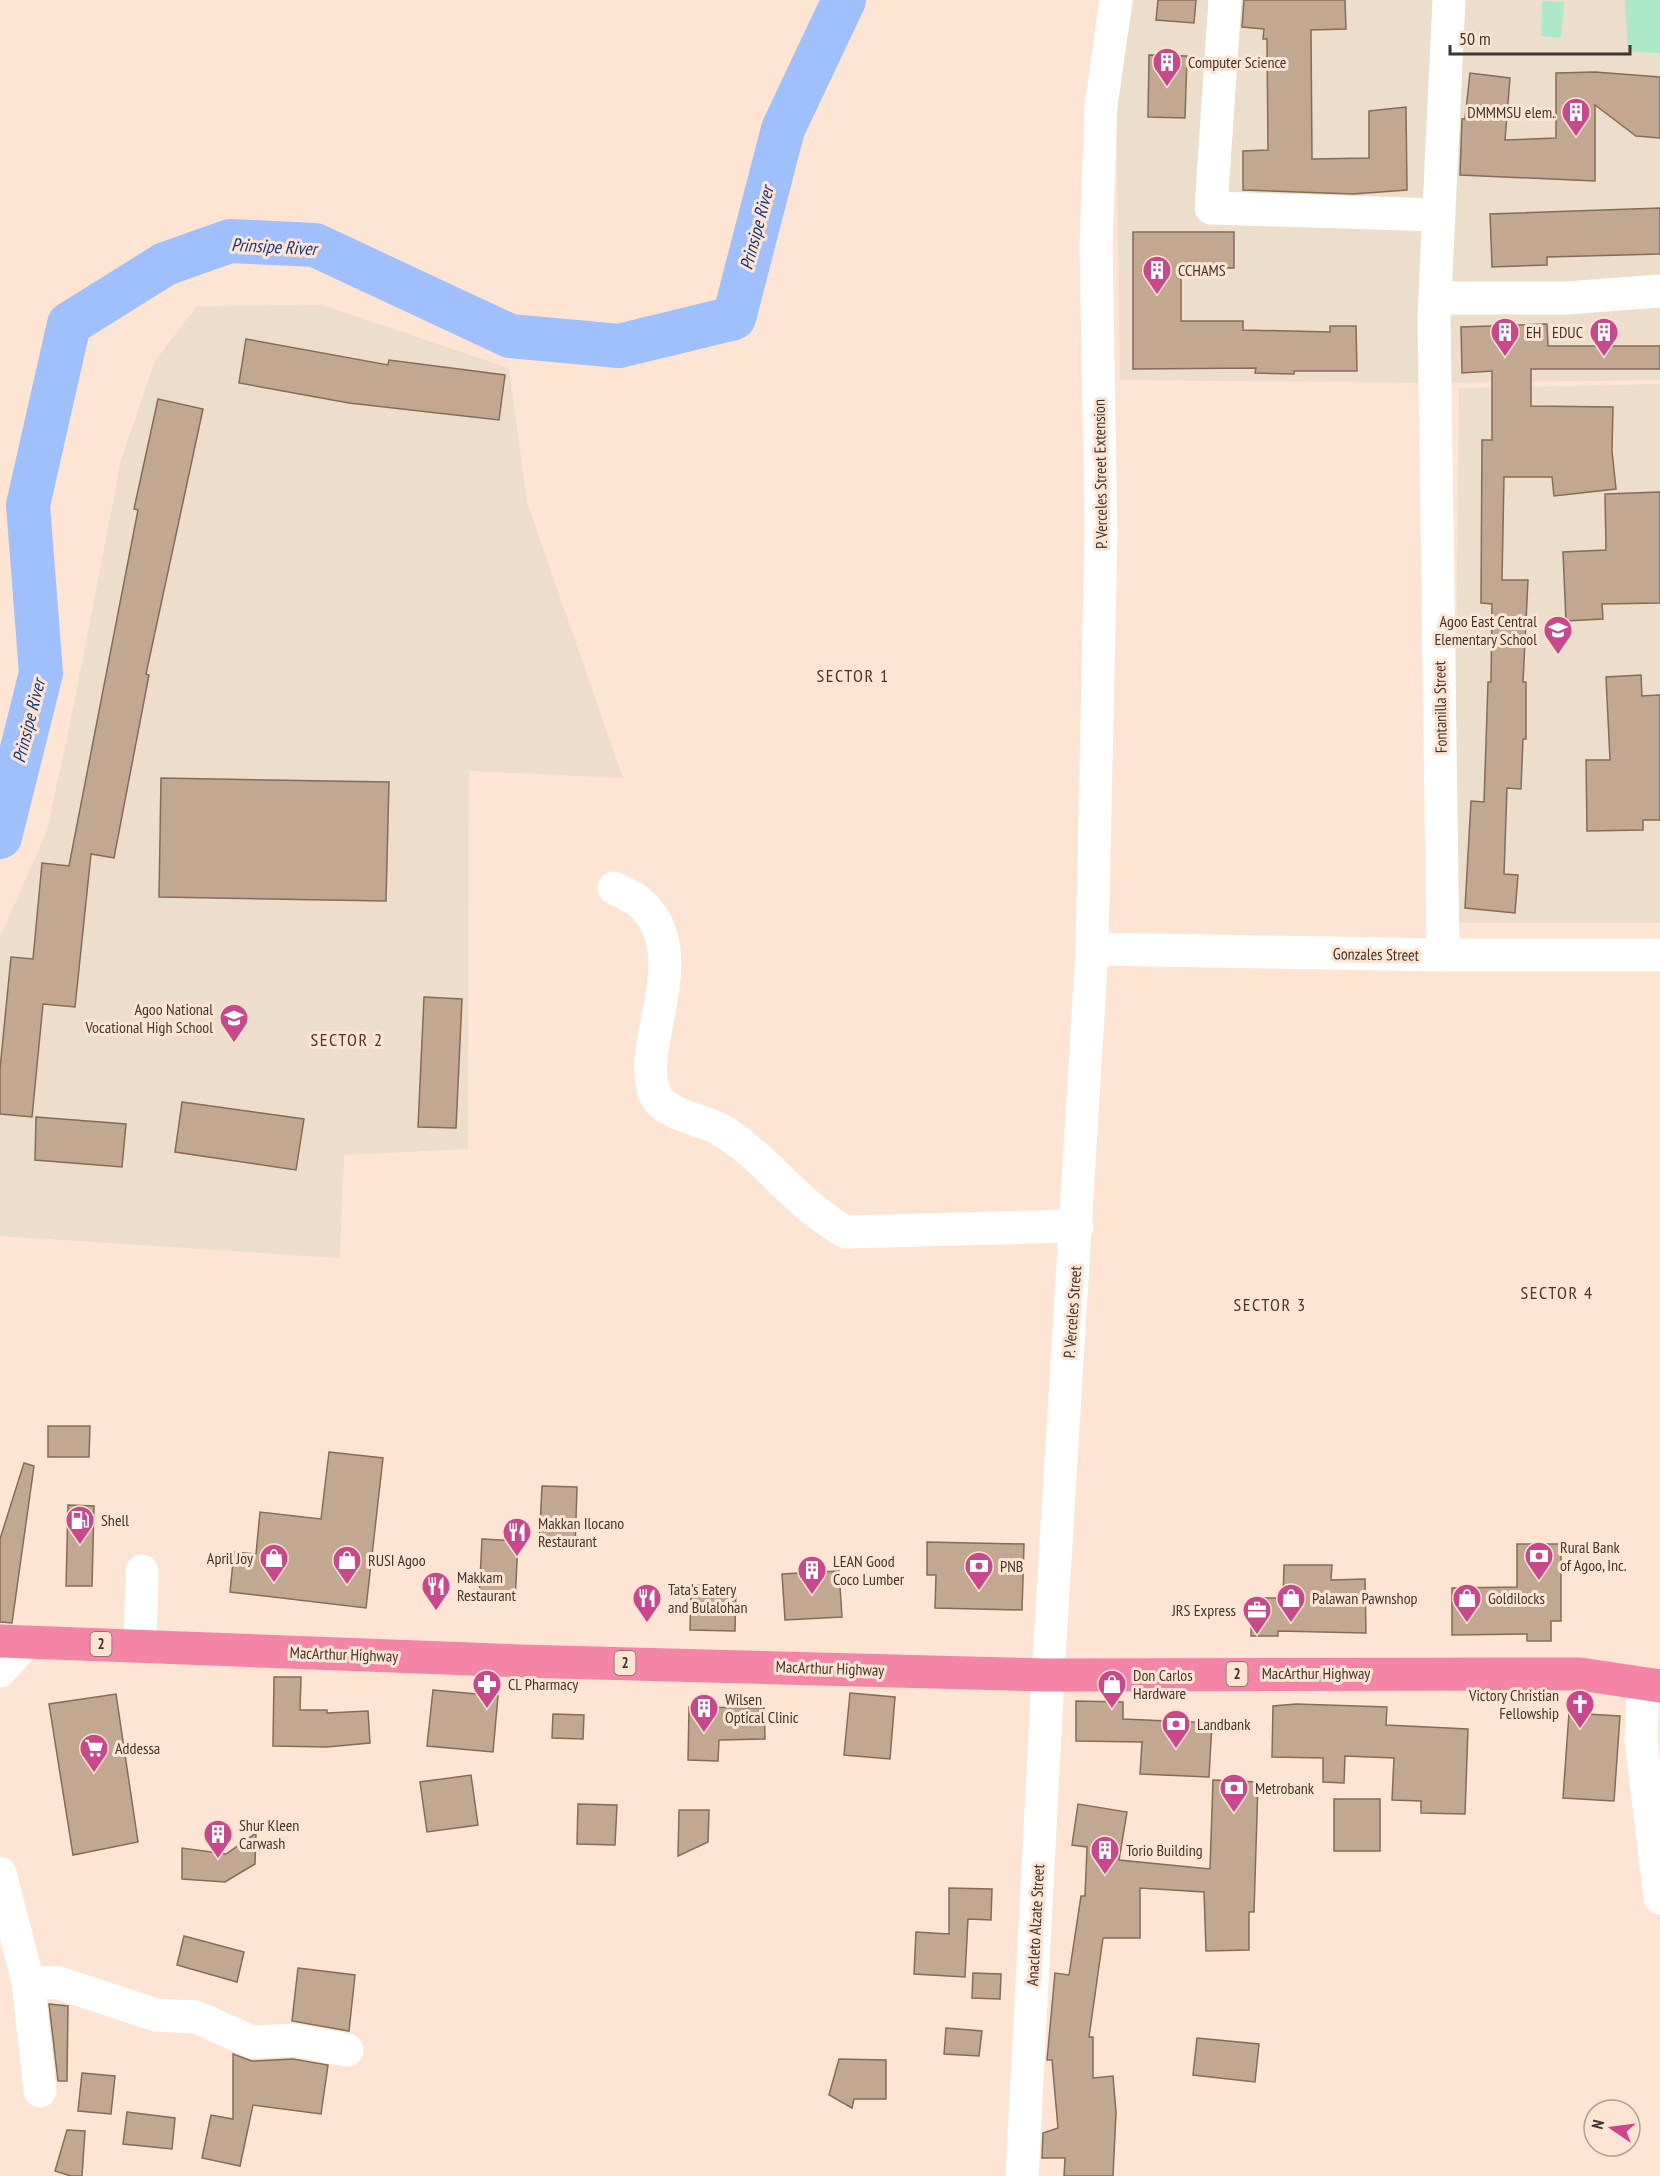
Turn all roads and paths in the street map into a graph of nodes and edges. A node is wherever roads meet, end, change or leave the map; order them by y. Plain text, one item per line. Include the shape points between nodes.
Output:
1 (1116, 0) edge
2 (1225, 0) edge
3 (1449, 0) edge
4 (1439, 215) junction
5 (1660, 291) edge
6 (1435, 307) junction
7 (614, 888) dead end
8 (1092, 949) junction
9 (1443, 955) junction
10 (1660, 955) edge
11 (1077, 1226) junction
12 (142, 1571) dead end
13 (13, 1641) edge
14 (140, 1646) junction
15 (0, 1671) edge
16 (1048, 1675) junction
17 (1652, 1684) edge
18 (0, 1873) edge
19 (1660, 1898) edge
20 (28, 1982) junction
21 (347, 2050) dead end
22 (40, 2091) dead end
23 (1022, 2176) edge

1 - 8 street, P. Verceles Street Extension via 1101,106 1096,245 1101,532
2 - 4 street via 1211,208
3 - 4 street, Fontanilla Street
4 - 6 street, Fontanilla Street
5 - 6 street
6 - 9 street, Fontanilla Street
7 - 11 street via 638,901 666,946 650,1063 654,1092 663,1106 720,1130 777,1174 828,1223 846,1232
8 - 9 street, Gonzales Street
8 - 11 street, P. Verceles Street
9 - 10 street, Gonzales Street
11 - 16 street, P. Verceles Street
12 - 14 street
13 - 14 highway, MacArthur Highway / 2
13 - 15 street
14 - 16 highway, MacArthur Highway / 2
16 - 17 highway, MacArthur Highway / 2 via 1580,1674
16 - 23 street, Anacleto Alzate Street
17 - 19 street via 1641,1741
18 - 20 street
20 - 21 street via 59,1983 156,2015 196,2017 252,2042 294,2040
20 - 22 street

